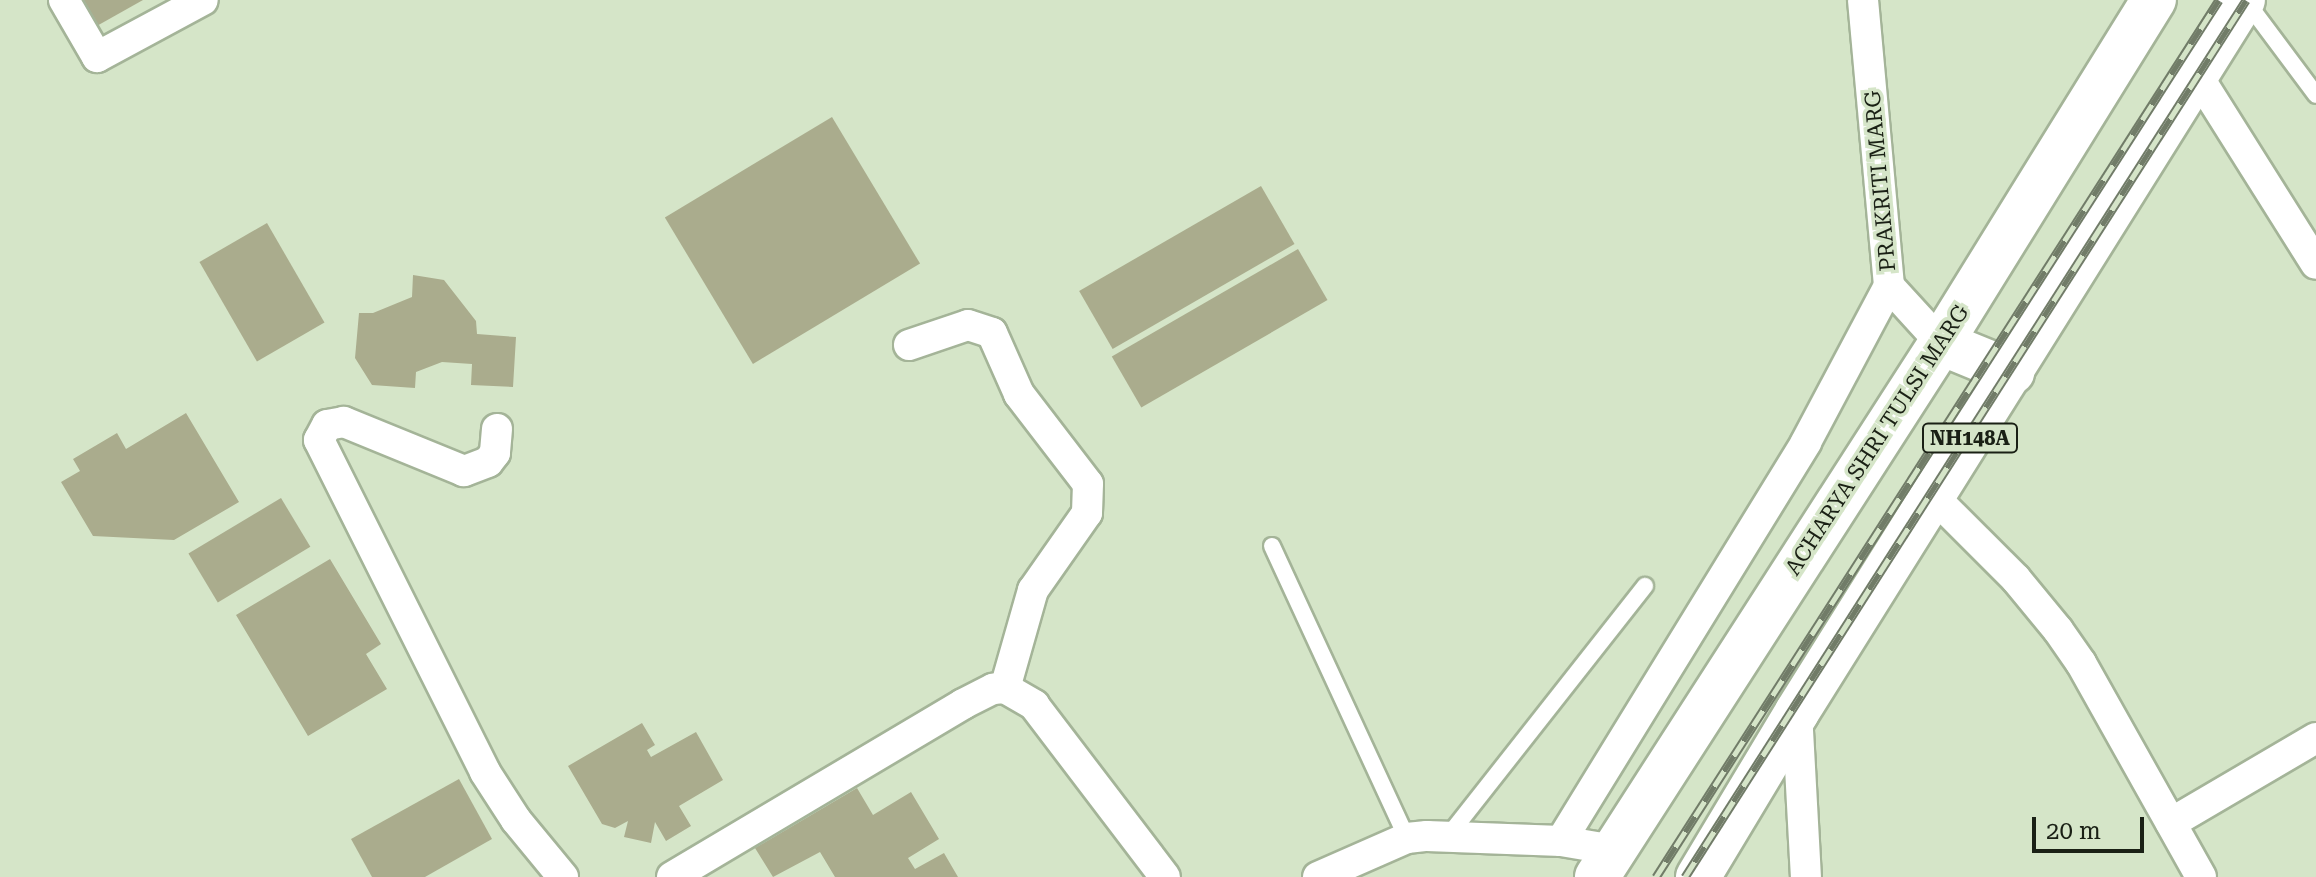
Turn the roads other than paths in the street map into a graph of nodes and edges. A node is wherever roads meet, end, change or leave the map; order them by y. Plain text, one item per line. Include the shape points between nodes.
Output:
1 (64, 0) edge
2 (203, 0) edge
3 (1863, 0) edge
4 (2154, 0) edge
5 (2244, 0) edge
6 (2197, 75) junction
7 (2316, 95) edge
8 (2316, 264) edge
9 (1889, 286) junction
10 (1941, 343) junction
11 (909, 345) dead end
12 (2012, 372) junction
13 (497, 429) dead end
14 (1933, 496) junction
15 (1272, 546) dead end
16 (1645, 586) dead end
17 (1005, 688) junction
18 (1797, 712) junction
19 (2316, 738) edge
20 (2171, 823) junction
21 (1449, 835) junction
22 (1407, 838) junction
23 (1561, 841) junction
24 (1605, 863) edge
25 (1806, 863) edge
26 (723, 865) edge
27 (563, 877) edge
28 (672, 877) edge
29 (1165, 877) edge
30 (1318, 877) edge
31 (1698, 877) edge
32 (1787, 877) edge
33 (2201, 877) edge

1 - 2 street via 97,57
3 - 9 street, PRAKRITI MARG
4 - 10 highway, ACHARYA SHRI TULSI MARG / NH148A
5 - 6 highway, NH148A
5 - 7 lane
6 - 8 street
6 - 12 highway, NH148A
9 - 10 street, PRAKRITI MARG
9 - 23 street via 1806,442
10 - 12 highway
10 - 24 highway, ACHARYA SHRI TULSI MARG / NH148A
11 - 17 street via 968,325 987,329 998,341 1019,394 1088,484 1087,513 1033,590
12 - 14 highway, NH148A
13 - 27 street via 495,453 488,462 464,471 344,422 327,425 319,440 485,772
14 - 18 highway, NH148A
14 - 20 street via 2016,579 2058,630
15 - 22 lane
16 - 21 lane
17 - 26 street via 963,704
17 - 29 street via 1034,705
18 - 25 street
18 - 31 highway, NH148A
19 - 20 street
20 - 33 street
21 - 22 street
21 - 23 street
22 - 30 street
23 - 24 street
25 - 32 street
26 - 28 street

